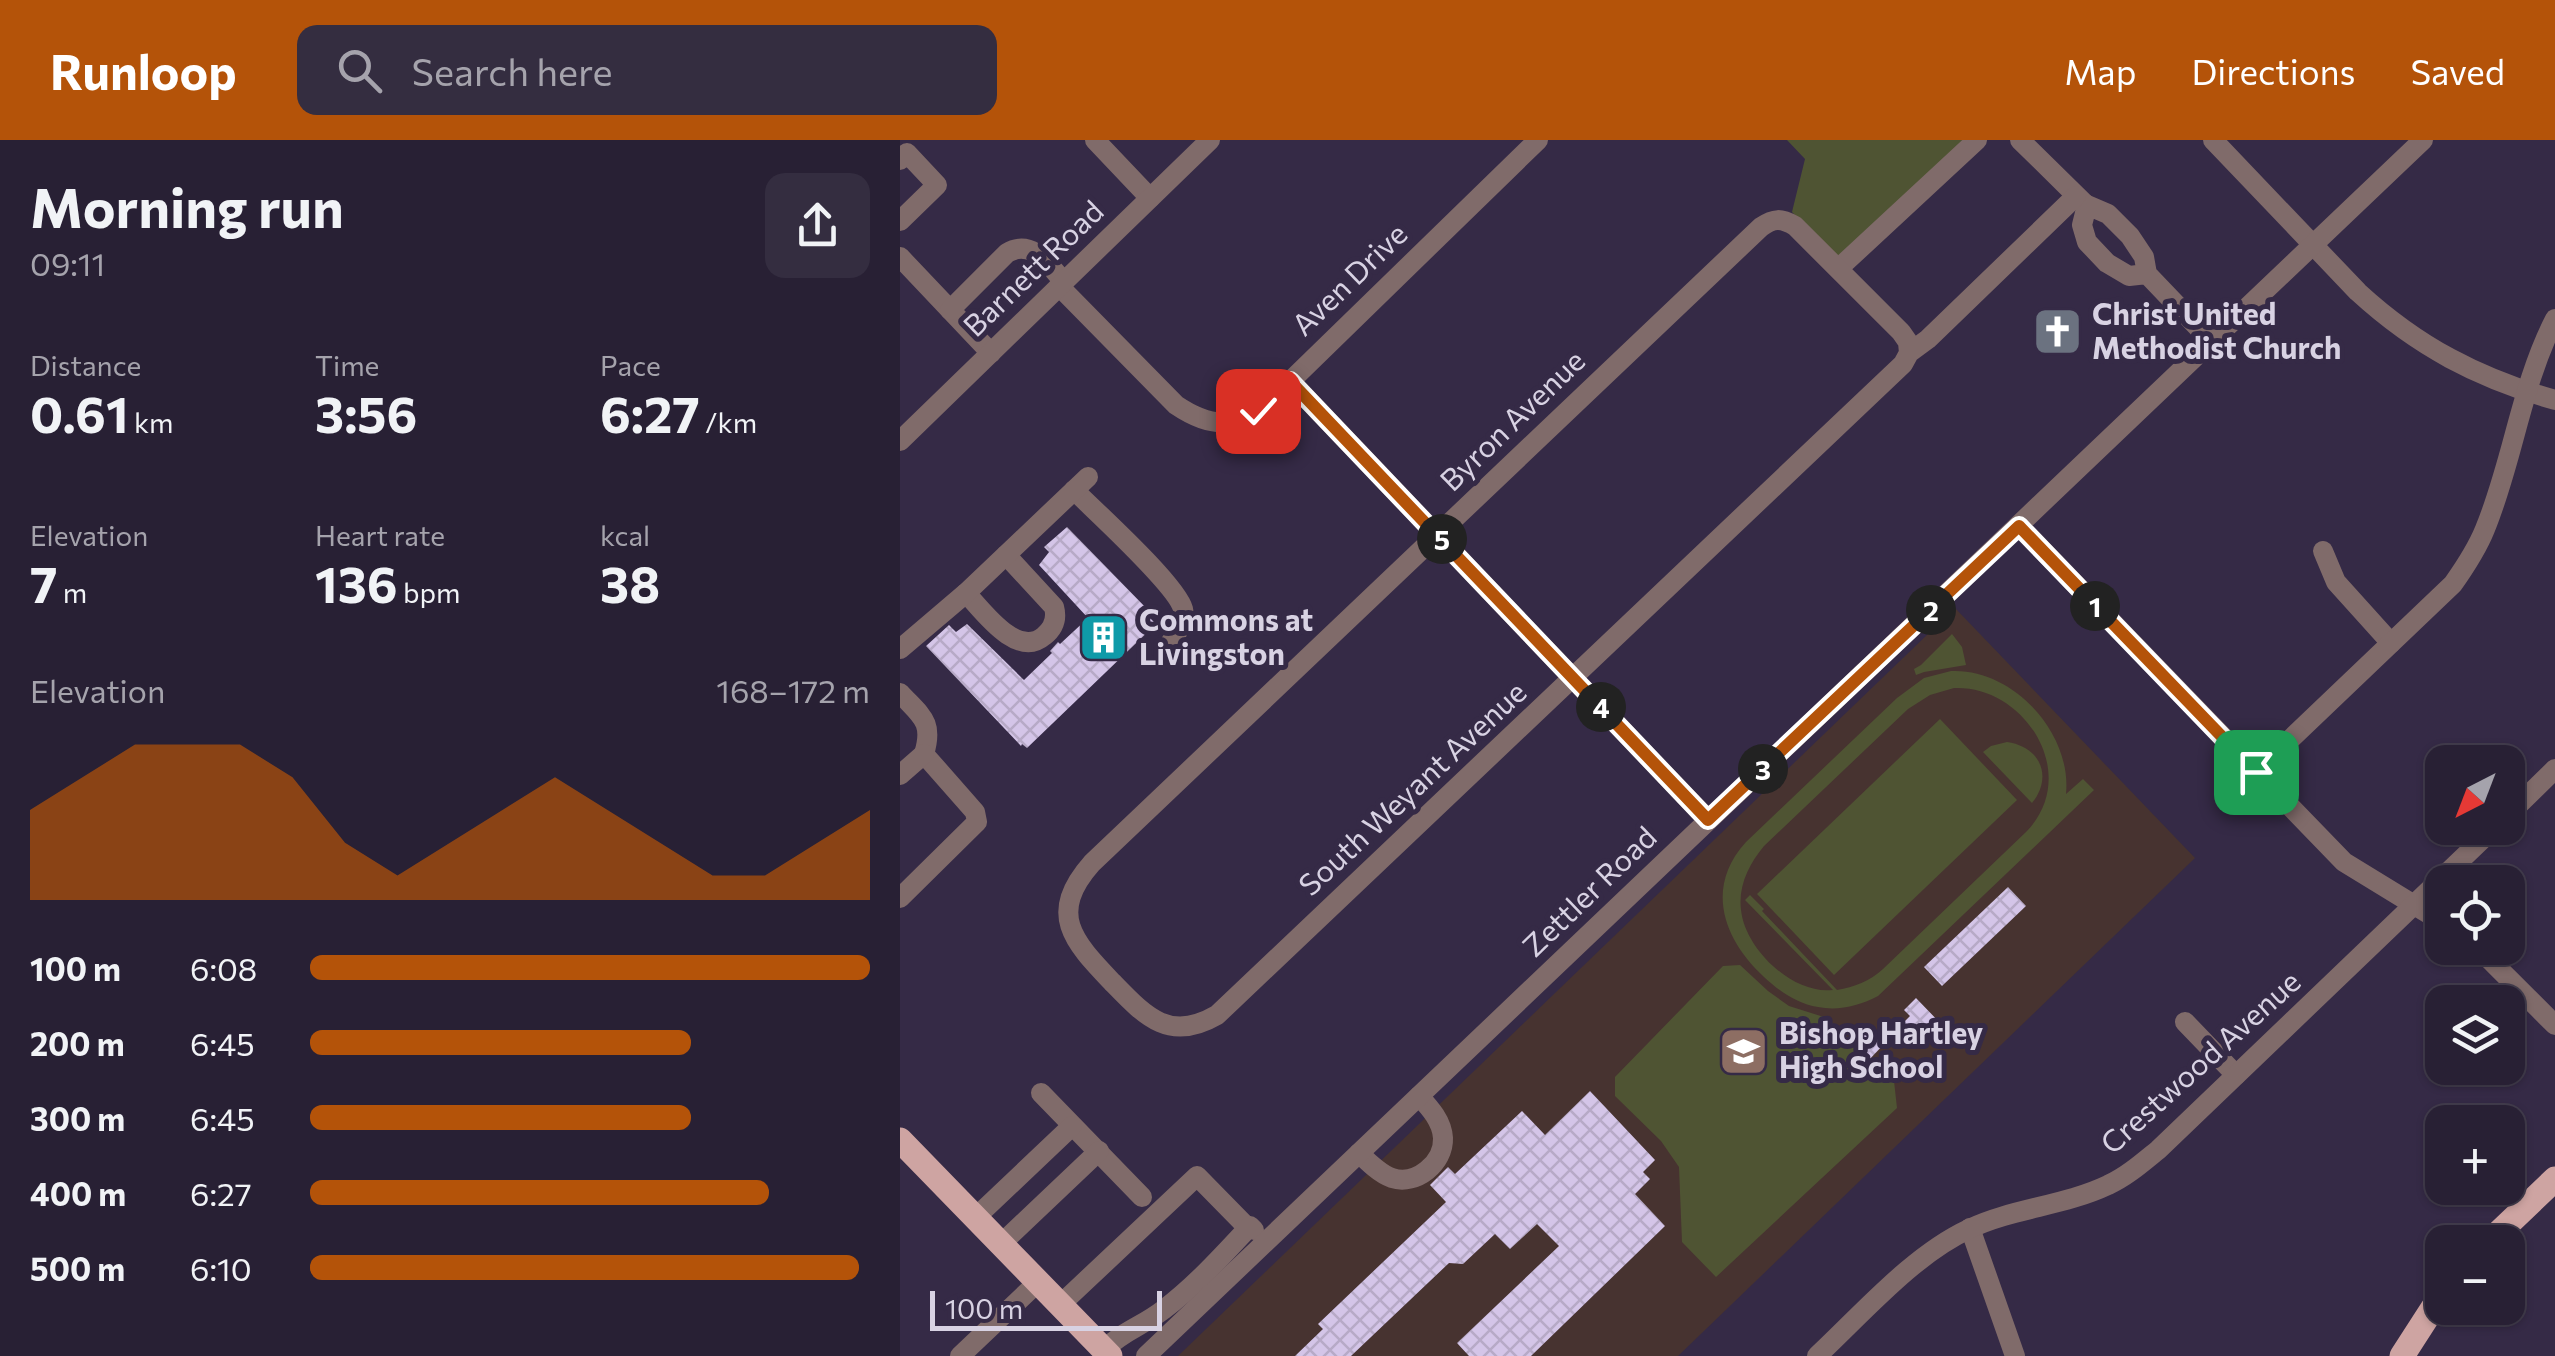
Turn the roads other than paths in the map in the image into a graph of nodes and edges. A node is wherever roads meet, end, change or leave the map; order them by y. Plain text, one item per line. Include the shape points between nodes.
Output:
1 (1096, 140) edge
2 (1210, 140) edge
3 (1538, 140) edge
4 (1977, 140) edge
5 (2020, 140) edge
6 (2213, 140) edge
7 (2423, 140) edge
8 (900, 160) edge
9 (1150, 198) junction
10 (2081, 200) junction
11 (900, 222) edge
12 (2314, 244) junction
13 (900, 257) edge
14 (1838, 268) junction
15 (2147, 274) junction
16 (1062, 284) junction
17 (950, 310) junction
18 (2555, 320) edge
19 (2212, 342) junction
20 (991, 352) junction
21 (1909, 354) junction
22 (1290, 381) junction
23 (2528, 392) junction
24 (2555, 400) edge
25 (900, 442) edge
26 (2019, 526) junction
27 (1438, 534) junction
28 (2323, 552) dead end
29 (1006, 555) junction
30 (966, 593) junction
31 (2391, 643) junction
32 (1169, 645) dead end
33 (900, 649) edge
34 (1574, 679) junction
35 (900, 693) edge
36 (924, 754) junction
37 (2555, 769) edge
38 (2256, 772) junction
39 (900, 775) edge
40 (2525, 798) edge
41 (1708, 820) junction
42 (2476, 845) edge
43 (900, 898) edge
44 (2414, 905) junction
45 (2425, 912) edge
46 (2495, 965) edge
47 (1113, 983) joint
48 (2185, 1022) dead end
49 (2555, 1025) edge
50 (2236, 1075) junction
51 (1042, 1093) dead end
52 (1419, 1096) junction
53 (1072, 1126) junction
54 (900, 1140) edge
55 (1099, 1150) junction
56 (1359, 1154) junction
57 (2555, 1179) edge
58 (1004, 1189) junction
59 (1142, 1197) dead end
60 (1031, 1216) junction
61 (975, 1218) junction
62 (2507, 1225) edge
63 (1248, 1228) junction
64 (1970, 1228) junction
65 (1266, 1242) junction
66 (1002, 1244) junction
67 (1038, 1282) junction
68 (1060, 1304) junction
69 (2425, 1320) edge
70 (1107, 1353) edge
71 (960, 1356) edge
72 (1146, 1356) edge
73 (1818, 1356) edge
74 (2014, 1356) edge
75 (2402, 1356) edge

1 - 9 street
2 - 9 street, Barnett Road
3 - 22 street, Aven Drive
4 - 14 street
5 - 10 street
6 - 12 street
7 - 12 street, Zettler Road
8 - 11 street via 907,153 937,184
9 - 16 street, Barnett Road
10 - 15 street via 2130,236
10 - 15 street via 2088,242 2107,264 2129,276
10 - 21 street, South Weyant Avenue
12 - 19 street, Zettler Road
12 - 23 street via 2413,338
13 - 17 street
14 - 21 street via 1902,332
14 - 27 street, Byron Avenue via 1796,226 1778,219 1761,227
15 - 19 street
16 - 17 street, Aven Drive via 1039,256 1019,248
16 - 20 street, Barnett Road
16 - 22 street, Aven Drive via 1176,405 1207,422 1243,419
17 - 20 street
18 - 23 street
19 - 26 street, Zettler Road
20 - 25 street, Barnett Road
21 - 34 street, South Weyant Avenue
22 - 27 street
23 - 24 street
23 - 31 street via 2476,549 2453,584
26 - 38 street
26 - 41 street, Zettler Road
27 - 34 street
27 - 47 street, Byron Avenue via 1081,876 1069,903 1073,935
28 - 31 street via 2336,582
29 - 30 street
29 - 30 street via 1054,607 1050,631 1035,642 1014,639
29 - 32 street via 1081,483 1172,588 1183,610
30 - 33 street
31 - 38 street
34 - 41 street
34 - 47 street, South Weyant Avenue via 1217,1014 1184,1028 1165,1025
35 - 36 street via 928,723
36 - 39 street
36 - 43 street via 977,822
37 - 40 street
38 - 44 street via 2344,862
41 - 52 street, Zettler Road
42 - 44 street, Crestwood Avenue
44 - 45 street
44 - 50 street, Crestwood Avenue
46 - 49 street
48 - 50 street
50 - 64 street, Crestwood Avenue via 2158,1150 2111,1184
51 - 53 street
52 - 56 street, Zettler Road
52 - 56 street via 1443,1138 1427,1170 1392,1178
53 - 55 street
53 - 58 street
54 - 61 main road
55 - 59 street
55 - 60 street
56 - 65 street, Zettler Road
57 - 62 main road
58 - 60 street
58 - 61 street
60 - 66 street
61 - 66 main road
63 - 65 street
63 - 68 street via 1197,1176
63 - 70 street via 1162,1311 1117,1337
64 - 73 street, Crestwood Avenue via 1904,1274
64 - 74 street
65 - 72 street, Zettler Road
66 - 67 main road
67 - 68 main road
67 - 71 street
68 - 70 main road
69 - 75 main road

